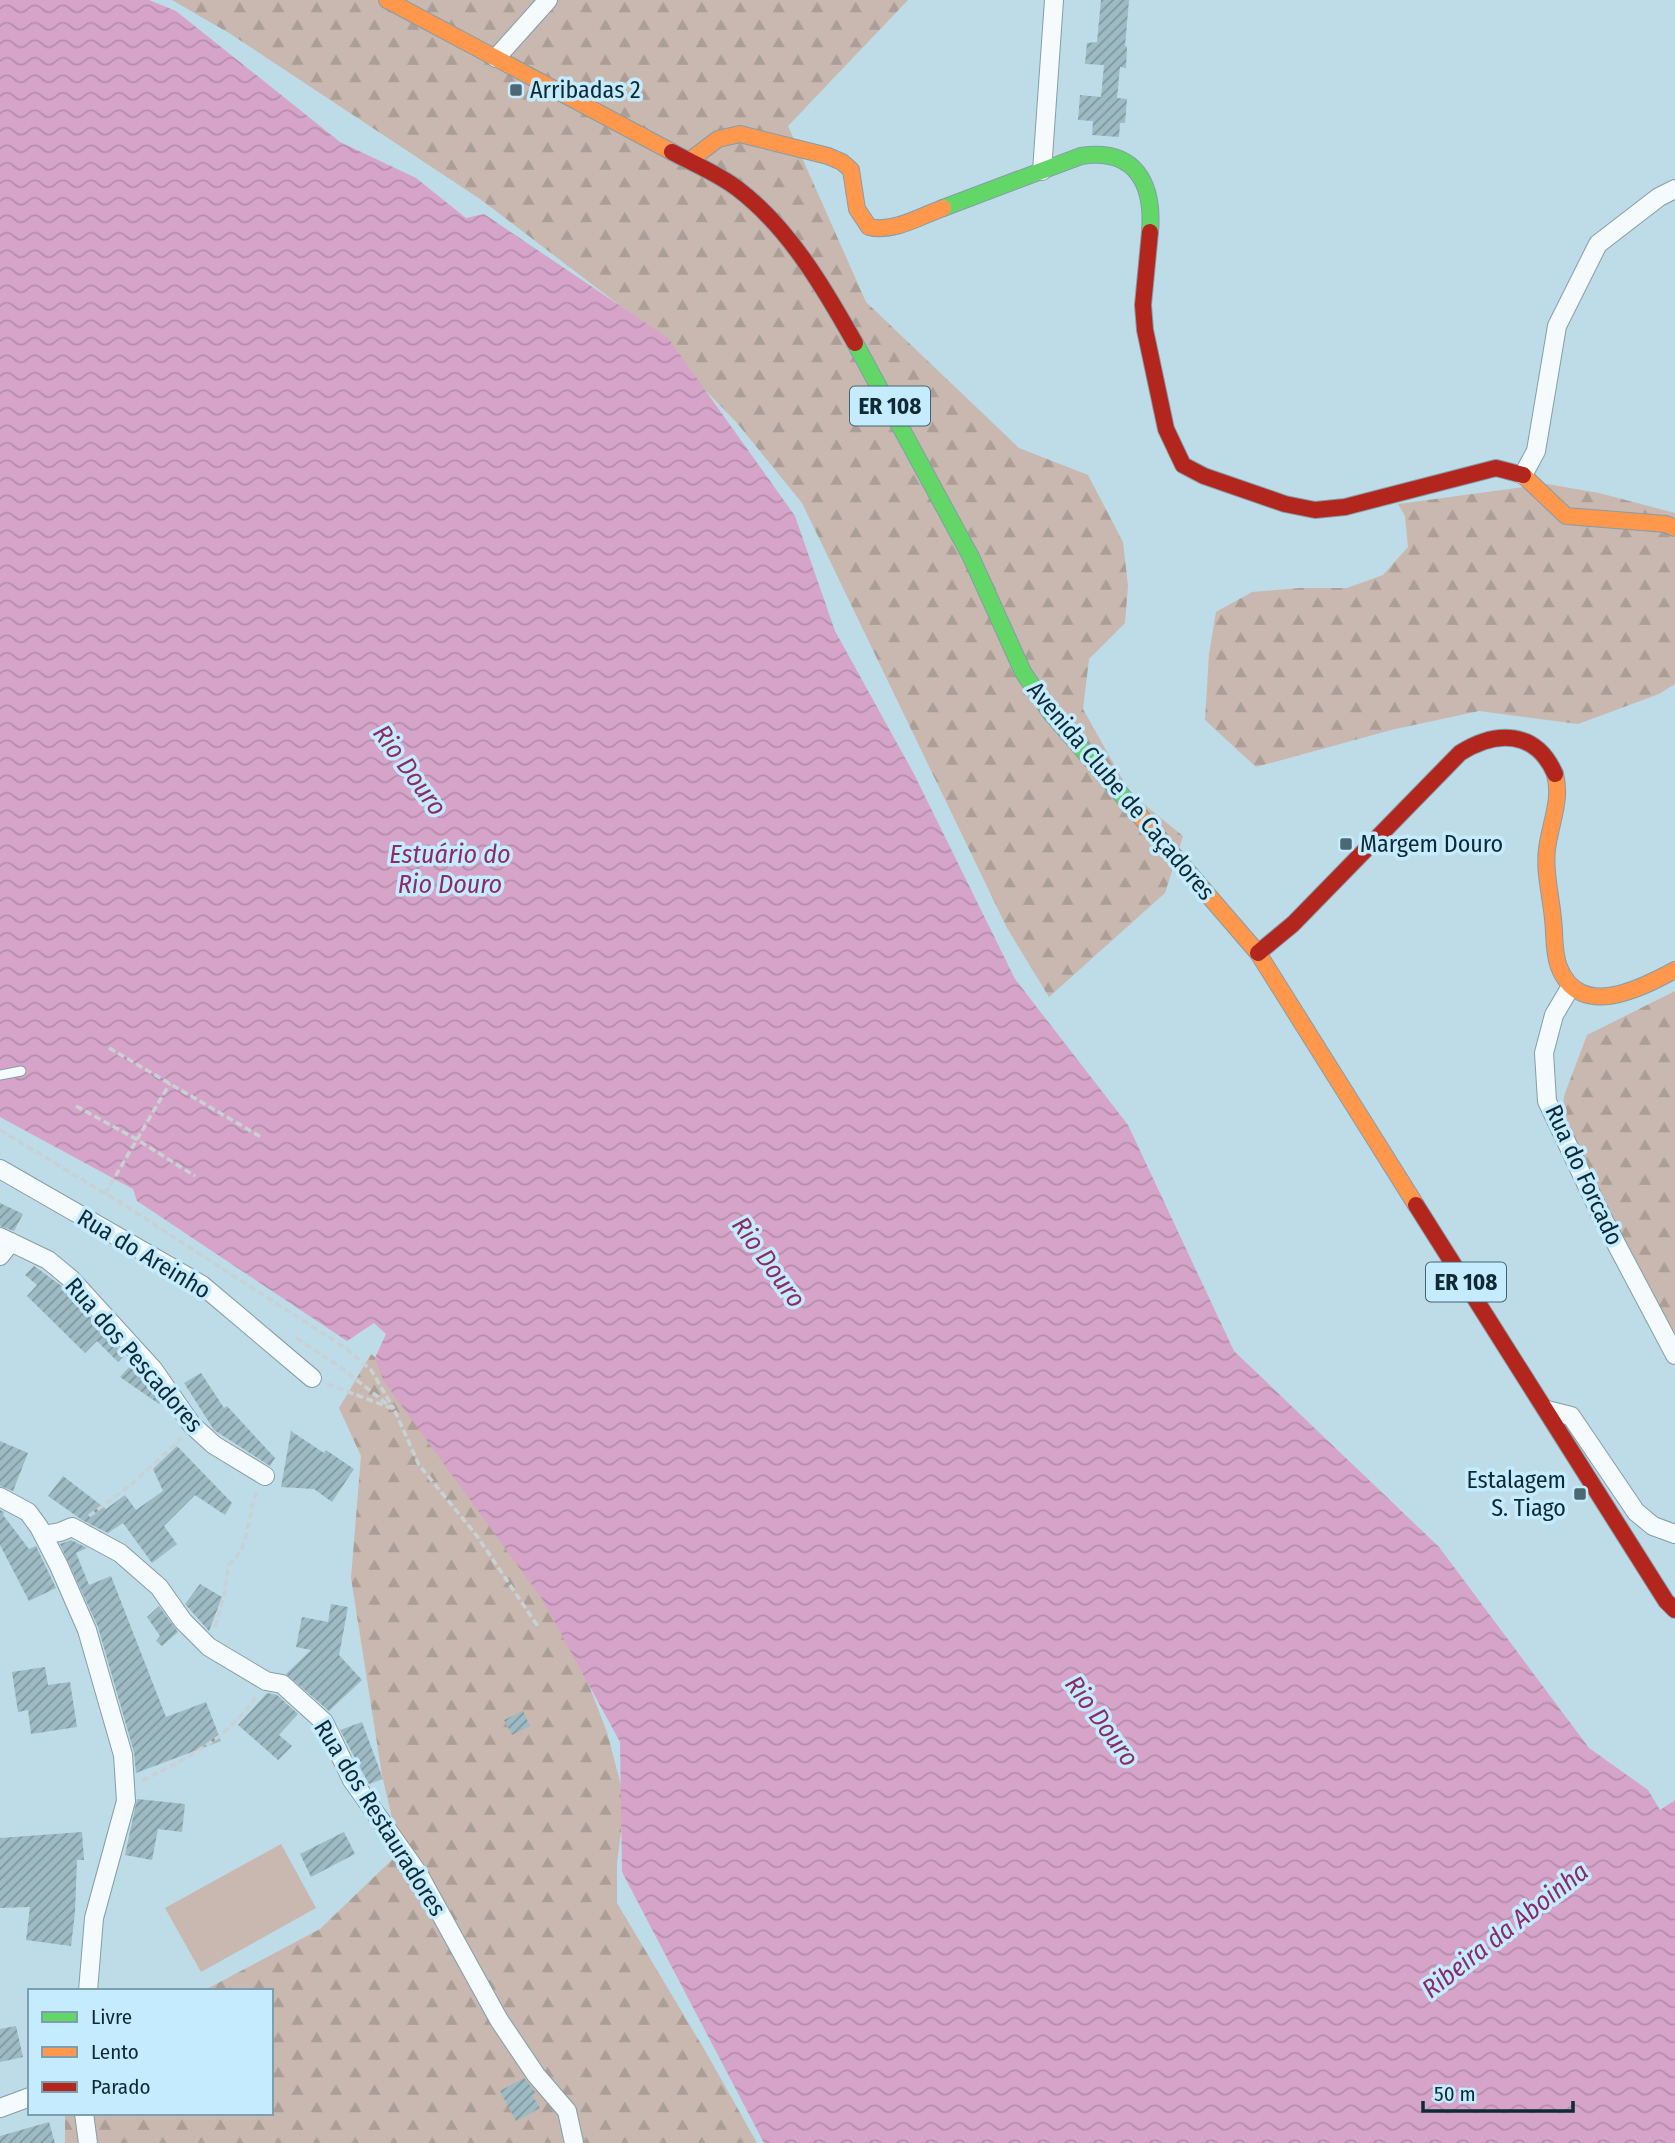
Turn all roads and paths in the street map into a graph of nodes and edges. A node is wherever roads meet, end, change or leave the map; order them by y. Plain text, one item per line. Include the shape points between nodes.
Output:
1 (387, 0) edge
2 (548, 0) edge
3 (1054, 0) edge
4 (496, 58) junction
5 (689, 161) junction
6 (1042, 171) junction
7 (1675, 189) edge
8 (1523, 474) junction
9 (1675, 528) edge
10 (1258, 953) junction
11 (1675, 970) edge
12 (1570, 988) junction
13 (109, 1048) dead end
14 (21, 1071) dead end
15 (0, 1076) edge
16 (170, 1083) junction
17 (76, 1106) dead end
18 (0, 1130) edge
19 (261, 1137) dead end
20 (136, 1139) junction
21 (0, 1169) edge
22 (195, 1176) dead end
23 (105, 1194) junction
24 (4, 1245) edge
25 (1675, 1355) edge
26 (312, 1378) joint
27 (394, 1409) junction
28 (1547, 1410) junction
29 (192, 1425) junction
30 (265, 1476) joint
31 (0, 1497) edge
32 (72, 1527) junction
33 (1675, 1534) edge
34 (43, 1535) junction
35 (1675, 1610) edge
36 (539, 1628) dead end
37 (209, 1647) junction
38 (266, 1681) junction
39 (126, 1790) junction
40 (88, 1989) edge
41 (28, 2098) edge
42 (0, 2108) edge
43 (84, 2115) edge
44 (88, 2143) edge
45 (574, 2143) edge

1 - 4 main road, Avenida Clube de Caçadores / ER 108
2 - 4 street
3 - 6 street
4 - 5 main road, Avenida Clube de Caçadores / ER 108
5 - 6 main road via 708,144 740,134 828,156 851,170 858,209 869,227 877,229
5 - 10 main road, Avenida Clube de Caçadores / ER 108 via 737,188 770,217 800,255 835,307 918,456 971,557 1023,672 1050,712
6 - 8 main road via 1101,153 1139,172 1150,196 1151,216 1143,295 1145,330 1166,429 1183,465 1284,505 1315,510 1345,507 1496,468
7 - 8 street via 1598,244 1557,326 1536,450
8 - 9 main road via 1566,516
10 - 12 main road via 1293,925 1460,753 1480,740 1513,737 1549,761 1557,781 1546,852 1558,967
10 - 28 main road, Avenida Clube de Caçadores / ER 108
11 - 12 main road via 1644,987 1600,997
12 - 25 street, Rua do Forcado via 1554,1015 1545,1053 1547,1101
13 - 16 path
14 - 15 lane
16 - 19 path
16 - 20 path
17 - 20 path
18 - 23 path
20 - 22 path
20 - 23 path
21 - 26 street, Rua do Areinho via 202,1285
23 - 27 path via 344,1347 371,1370
24 - 29 street, Rua dos Pescadores via 48,1261 71,1279 153,1369
26 - 27 path
27 - 36 path via 419,1465 477,1536
28 - 33 street via 1571,1416 1636,1512 1653,1526
28 - 35 main road, Avenida Clube de Caçadores / ER 108
29 - 30 street, Rua dos Pescadores via 214,1445
29 - 32 path via 132,1484
30 - 37 path via 252,1501 242,1550 229,1564
31 - 34 street via 28,1512
32 - 34 street
32 - 37 street, Rua dos Restauradores via 130,1561 159,1587 183,1622
34 - 39 street via 86,1630 123,1755
37 - 38 street, Rua dos Restauradores
38 - 39 path via 223,1735
38 - 45 street, Rua dos Restauradores via 282,1684 324,1722 352,1780 418,1873 499,2020 567,2111
39 - 40 street via 94,1918
41 - 42 street
43 - 44 street

